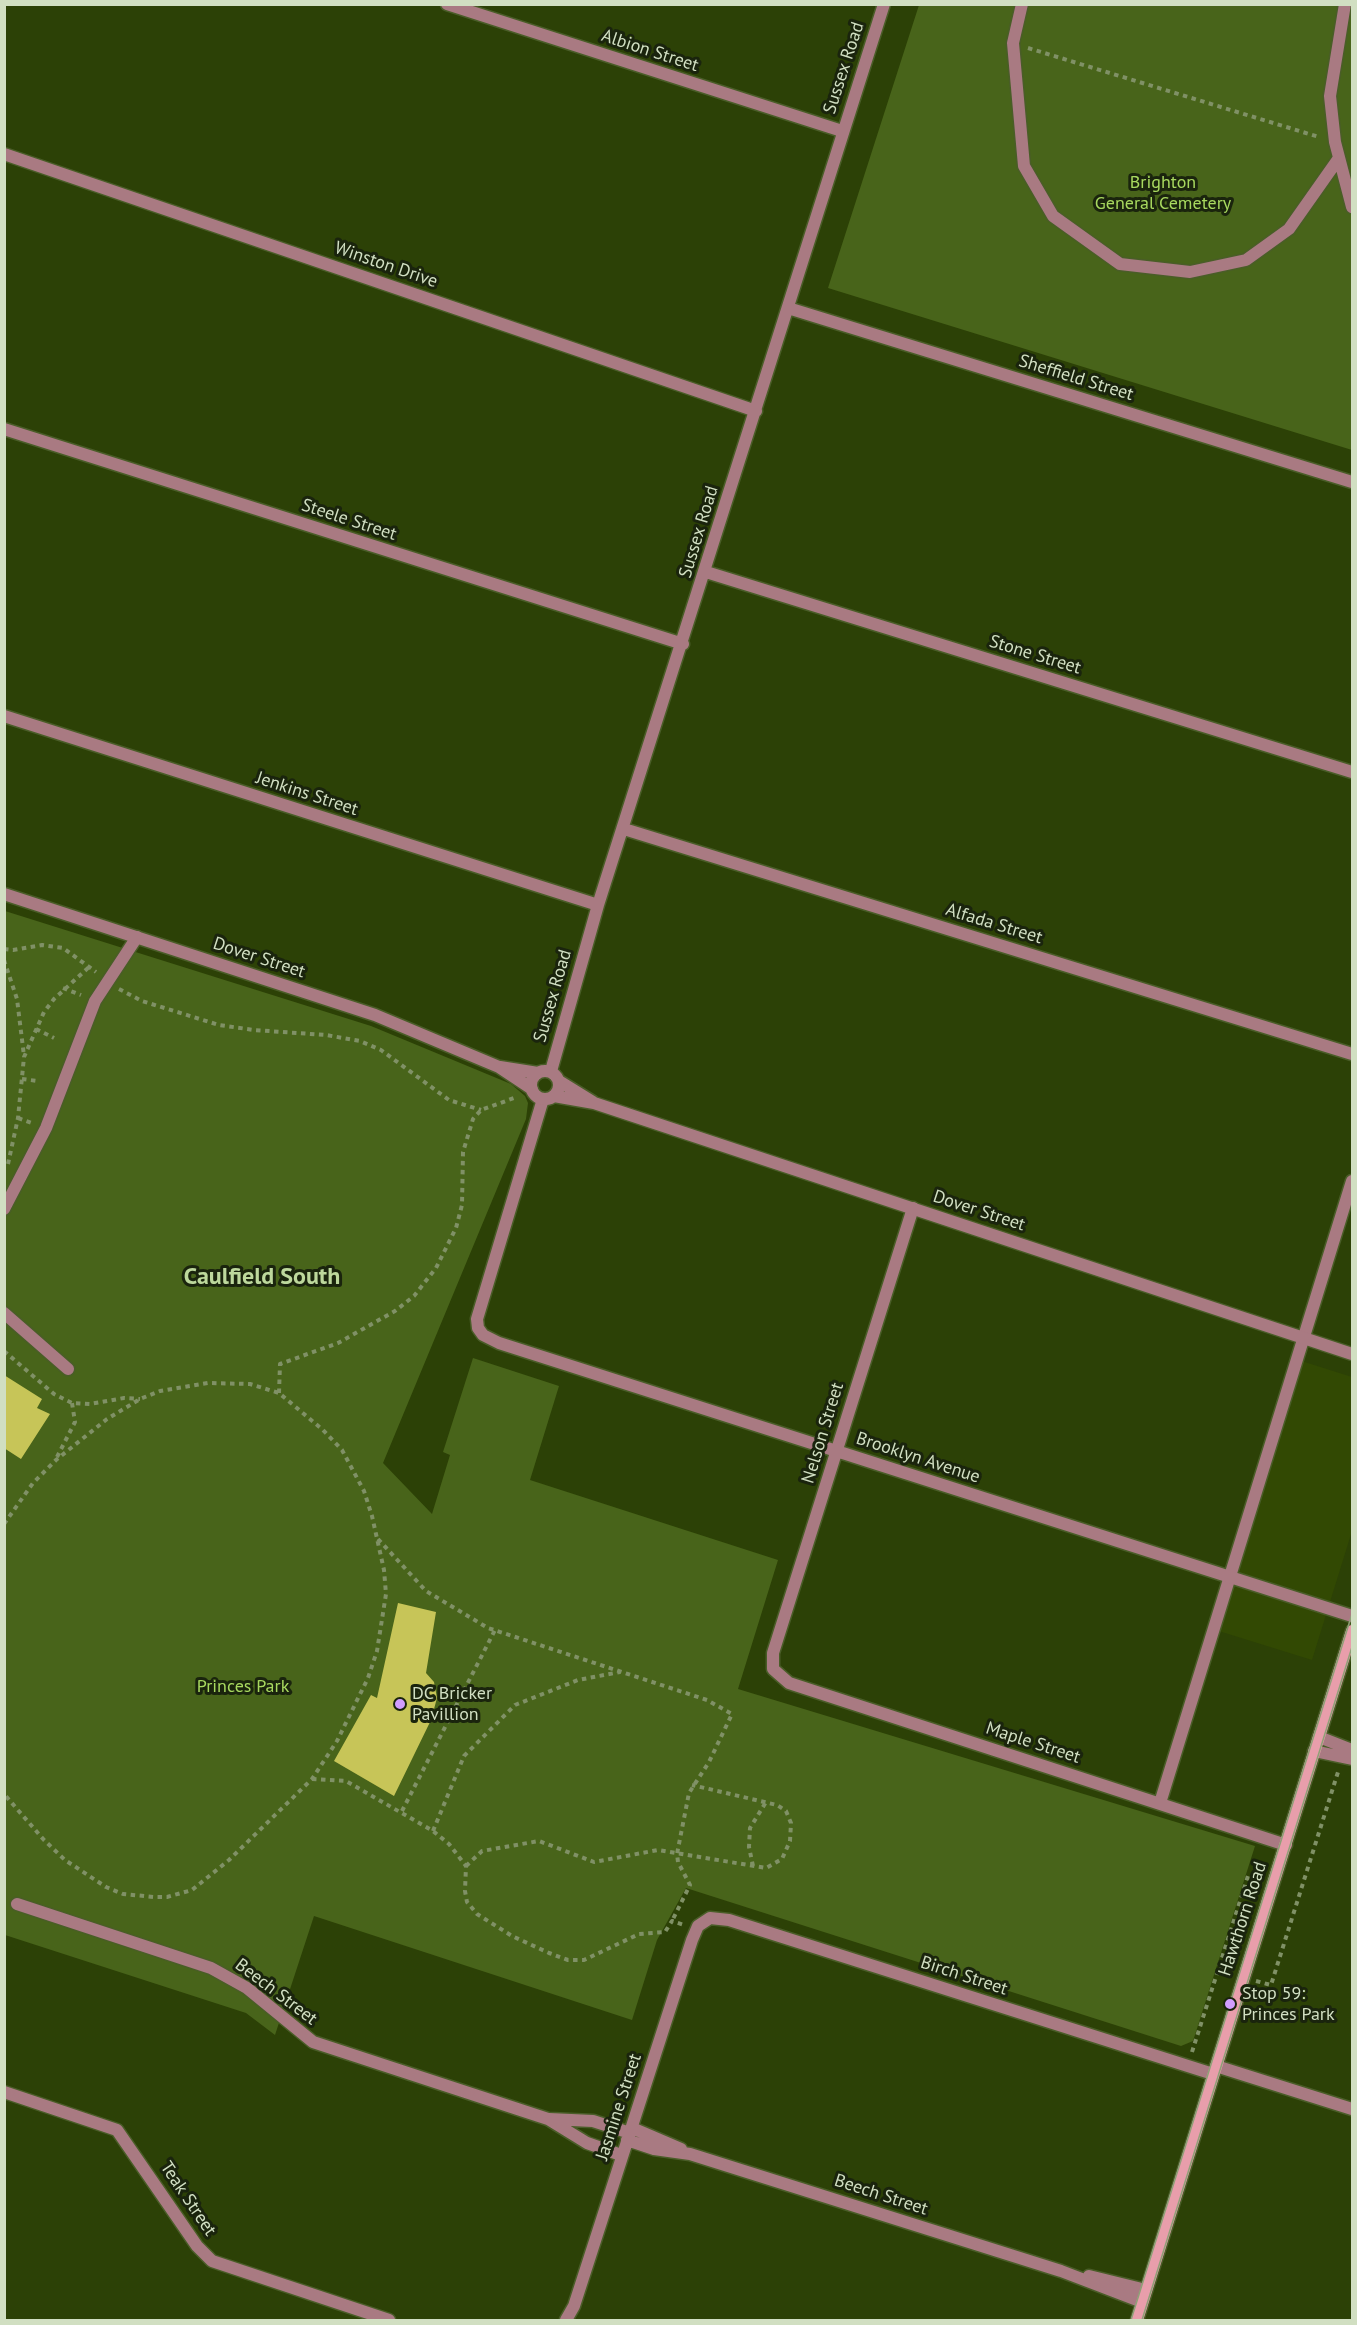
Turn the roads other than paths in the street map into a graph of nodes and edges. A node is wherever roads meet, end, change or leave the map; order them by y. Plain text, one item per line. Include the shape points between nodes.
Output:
1 (447, 4) edge
2 (884, 4) edge
3 (1022, 4) edge
4 (1345, 4) edge
5 (842, 131) junction
6 (4, 154) edge
7 (1339, 158) junction
8 (1353, 207) edge
9 (788, 308) junction
10 (756, 411) junction
11 (4, 429) edge
12 (1353, 482) edge
13 (706, 572) junction
14 (683, 644) junction
15 (4, 716) edge
16 (1353, 772) edge
17 (624, 829) junction
18 (4, 894) edge
19 (598, 905) junction
20 (137, 937) junction
21 (1353, 1054) edge
22 (499, 1067) junction
23 (538, 1073) junction
24 (555, 1076) junction
25 (532, 1089) junction
26 (549, 1098) junction
27 (594, 1103) junction
28 (1353, 1181) edge
29 (4, 1209) edge
30 (913, 1209) junction
31 (4, 1313) edge
32 (1304, 1338) junction
33 (1353, 1354) edge
34 (68, 1369) dead end
35 (837, 1451) junction
36 (1229, 1576) junction
37 (1353, 1616) edge
38 (1353, 1631) edge
39 (773, 1669) joint
40 (1319, 1737) junction
41 (1353, 1750) edge
42 (1314, 1751) junction
43 (1347, 1758) edge
44 (1160, 1803) junction
45 (1286, 1845) junction
46 (17, 1904) dead end
47 (699, 1925) joint
48 (1214, 2070) junction
49 (4, 2092) edge
50 (1353, 2109) edge
51 (548, 2119) junction
52 (629, 2133) junction
53 (621, 2155) junction
54 (1144, 2296) junction
55 (574, 2306) junction
56 (389, 2320) edge
57 (566, 2320) edge
58 (573, 2320) edge
59 (1137, 2320) edge

1 - 5 street, Albion Street
2 - 5 street, Sussex Road
3 - 7 street via 1013,43 1024,166 1053,216 1120,264 1190,272 1246,260 1289,230
4 - 7 street via 1330,96
5 - 9 street, Sussex Road
6 - 10 street, Winston Drive
7 - 8 street
9 - 10 street, Sussex Road
9 - 12 street, Sheffield Street
10 - 13 street, Sussex Road
11 - 14 street, Steele Street
13 - 14 street, Sussex Road
13 - 16 street, Stone Street
14 - 17 street, Sussex Road
15 - 19 street, Jenkins Street
17 - 19 street, Sussex Road
17 - 21 street, Alfada Street
18 - 20 street, Dover Street
19 - 24 street, Sussex Road via 563,1023
20 - 22 street, Dover Street via 375,1015
20 - 29 street via 95,1001 41,1139
22 - 23 street, Dover Street
22 - 25 street, Dover Street
23 - 24 street
23 - 25 street via 532,1080
24 - 26 street via 559,1089
24 - 27 street, Dover Street
25 - 26 street via 536,1095
26 - 27 street, Dover Street
26 - 35 street, Brooklyn Avenue via 532,1139 479,1311 478,1328 483,1335
27 - 30 street, Dover Street
28 - 32 street
30 - 32 street, Dover Street
30 - 35 street, Nelson Street
31 - 34 street
32 - 33 street, Dover Street
32 - 36 street
35 - 36 street, Brooklyn Avenue
35 - 39 street, Nelson Street via 773,1653
36 - 37 street, Brooklyn Avenue
36 - 44 street
38 - 40 main road, Hawthorn Road
39 - 44 street, Maple Street via 789,1683
40 - 41 street
40 - 42 main road, Hawthorn Road
42 - 43 street
42 - 45 main road, Hawthorn Road
44 - 45 street, Maple Street
45 - 48 main road, Hawthorn Road
46 - 51 street, Beech Street via 223,1973 313,2042
47 - 48 street, Birch Street via 718,1917 729,1920 1187,2066
47 - 52 street, Jasmine Street
48 - 50 street, Birch Street
48 - 54 main road, Hawthorn Road
49 - 56 street, Teak Street via 117,2130 197,2246 212,2261
51 - 52 street, Beech Street via 593,2121
51 - 53 street, Beech Street via 587,2143
52 - 53 street, Jasmine Street
52 - 54 street, Beech Street via 658,2137 690,2154
53 - 55 street, Jasmine Street
54 - 59 main road, Hawthorn Road
55 - 57 street, Jasmine Street
55 - 58 street, Jasmine Street

